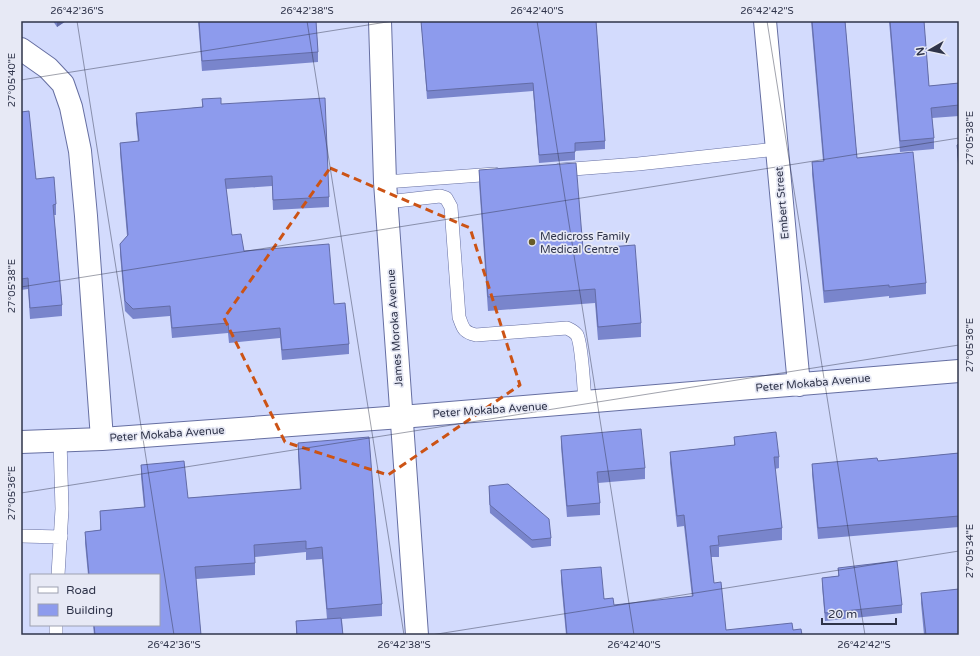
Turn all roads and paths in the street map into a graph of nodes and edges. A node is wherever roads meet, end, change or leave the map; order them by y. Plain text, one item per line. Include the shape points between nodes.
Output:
1 (380, 21) edge
2 (765, 21) edge
3 (21, 50) edge
4 (777, 149) junction
5 (551, 170) edge
6 (511, 173) edge
7 (386, 192) junction
8 (959, 371) edge
9 (799, 385) junction
10 (585, 403) junction
11 (401, 417) junction
12 (102, 439) junction
13 (60, 440) junction
14 (21, 442) edge
15 (21, 536) edge
16 (61, 536) junction
17 (58, 574) edge
18 (417, 635) edge

1 - 7 street, James Moroka Avenue
2 - 4 street, Embert Street
3 - 12 street via 48,68 63,84 79,144
4 - 5 lane via 638,164
4 - 9 street, Embert Street
6 - 7 lane
7 - 10 lane via 440,196 446,198 452,207 459,317 468,333 476,335 567,328 578,336
7 - 11 street, James Moroka Avenue
8 - 9 street, Peter Mokaba Avenue
9 - 10 street, Peter Mokaba Avenue
10 - 11 street, Peter Mokaba Avenue
11 - 12 street, Peter Mokaba Avenue
11 - 18 street, James Moroka Avenue
12 - 13 street, Peter Mokaba Avenue
13 - 14 street, Peter Mokaba Avenue
13 - 16 lane
15 - 16 lane
16 - 17 lane

